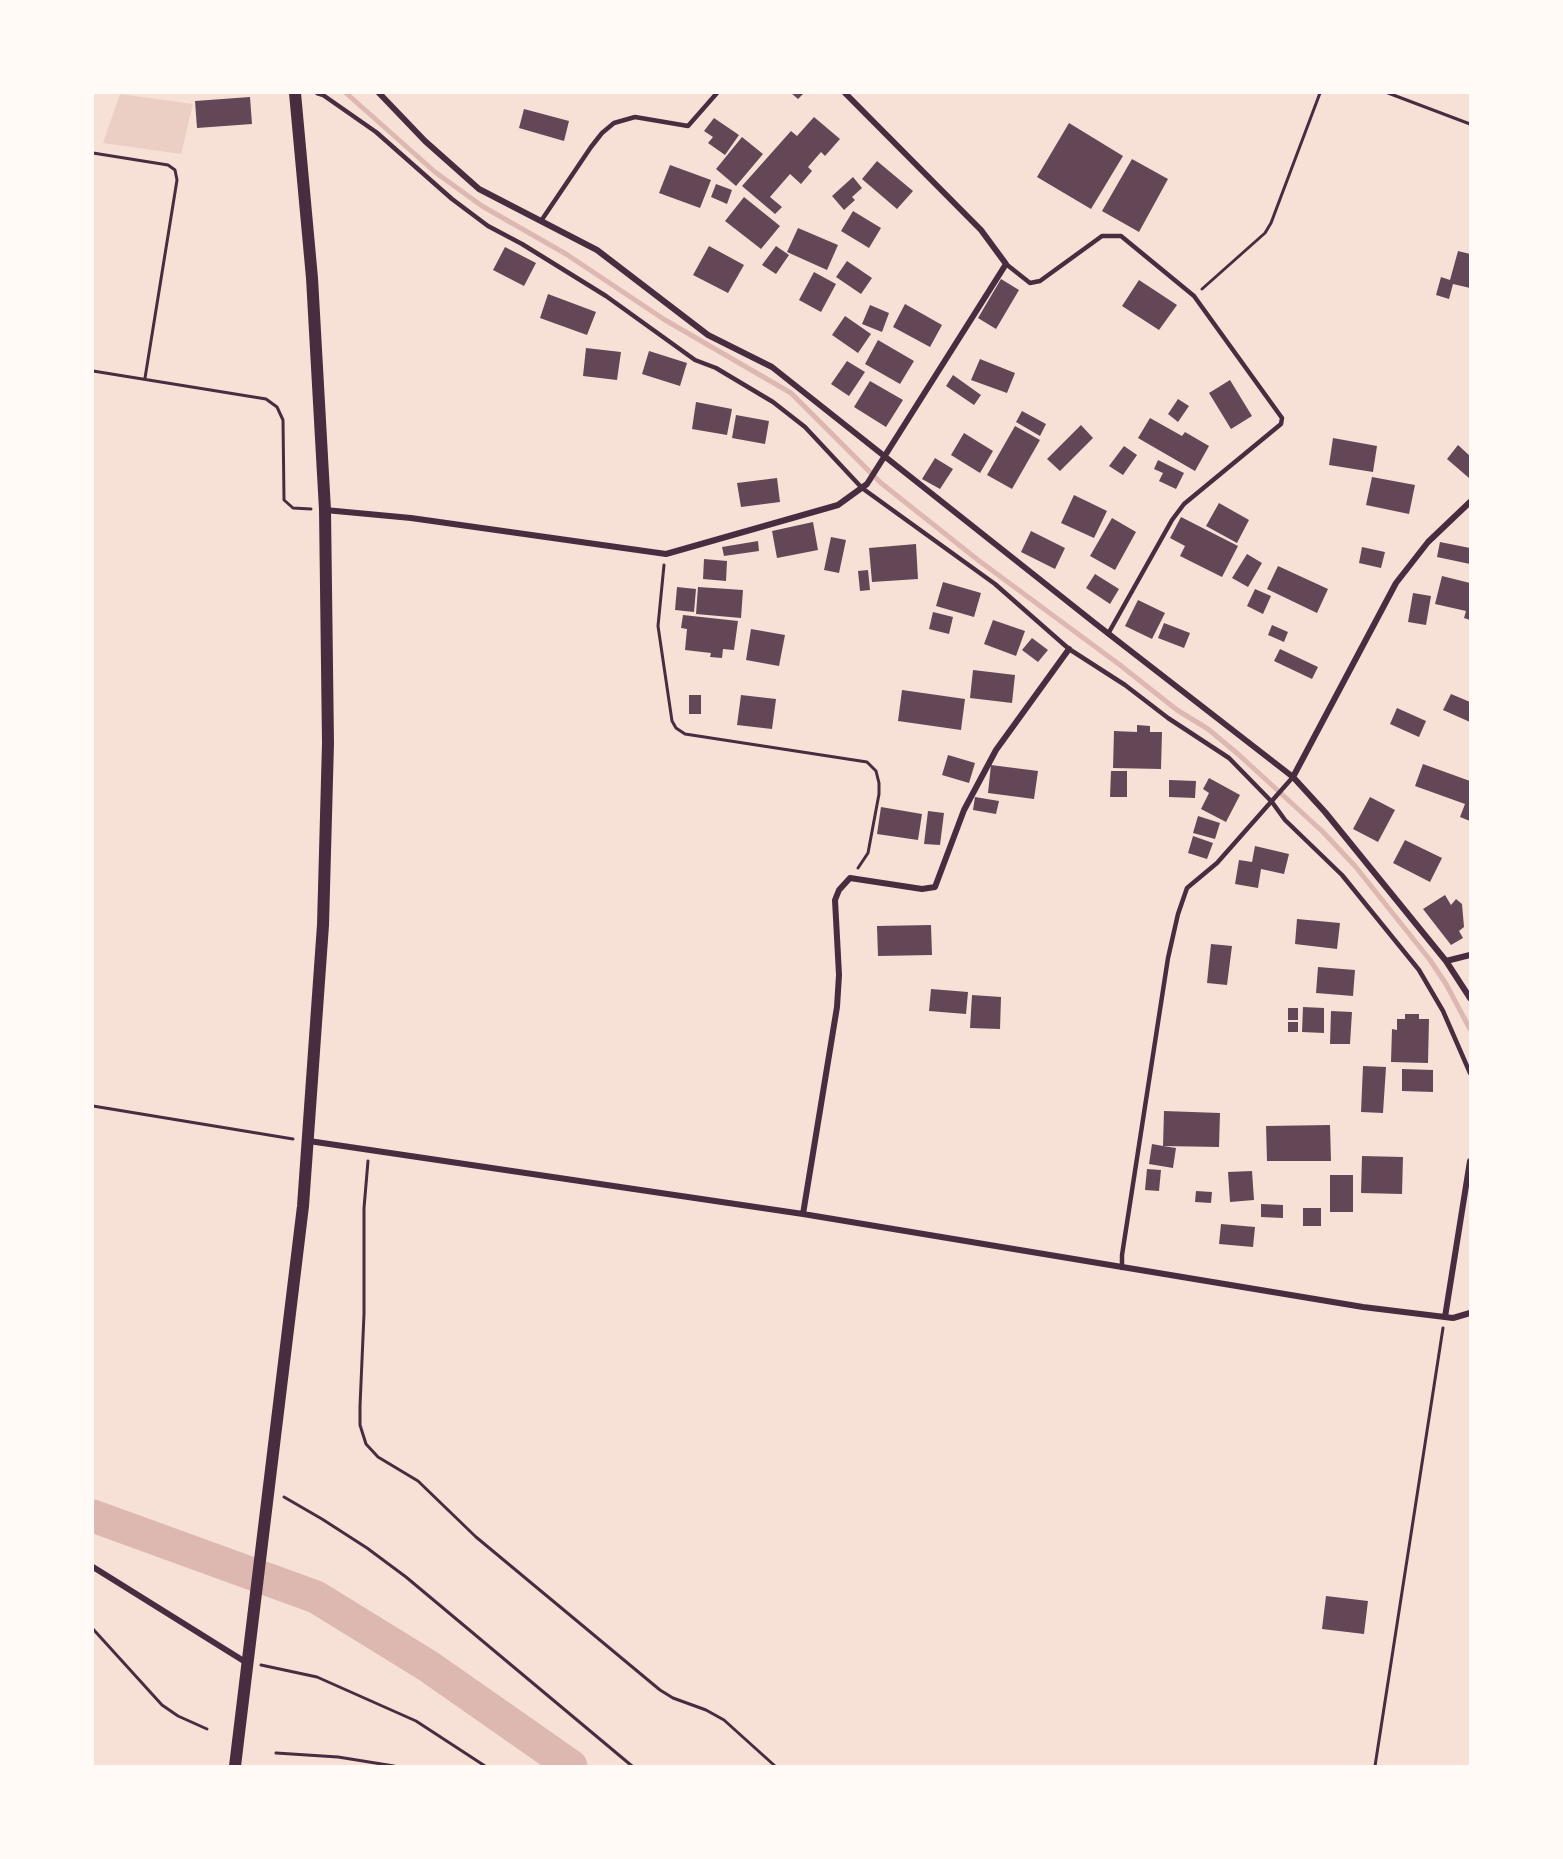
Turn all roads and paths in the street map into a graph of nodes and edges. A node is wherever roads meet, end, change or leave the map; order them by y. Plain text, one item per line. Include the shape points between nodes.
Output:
1 (295, 93) edge
2 (317, 93) edge
3 (379, 93) edge
4 (717, 93) edge
5 (845, 93) edge
6 (1320, 93) edge
7 (1388, 93) edge
8 (1470, 124) edge
9 (93, 153) edge
10 (542, 221) junction
11 (1006, 264) junction
12 (1194, 296) junction
13 (93, 371) edge
14 (145, 379) junction
15 (884, 457) junction
16 (864, 486) junction
17 (1470, 502) edge
18 (325, 510) junction
19 (666, 555) junction
20 (1108, 634) junction
21 (1069, 650) junction
22 (1293, 777) junction
23 (1273, 800) junction
24 (850, 879) junction
25 (1470, 955) edge
26 (1446, 961) junction
27 (1470, 998) edge
28 (1470, 1073) edge
29 (93, 1107) edge
30 (309, 1141) junction
31 (369, 1150) junction
32 (1470, 1161) edge
33 (803, 1214) junction
34 (1122, 1268) junction
35 (1470, 1313) edge
36 (1445, 1317) junction
37 (269, 1489) junction
38 (93, 1566) edge
39 (93, 1629) edge
40 (247, 1663) junction
41 (207, 1729) dead end
42 (276, 1753) dead end
43 (236, 1766) edge
44 (394, 1766) edge
45 (485, 1766) edge
46 (632, 1766) edge
47 (775, 1766) edge
48 (1375, 1766) edge

1 - 18 main road via 312,278
2 - 16 lane via 376,132 488,226 606,296 695,360 773,402 805,427
3 - 10 street via 479,189
4 - 10 lane via 688,126 635,117 614,123 591,147
5 - 11 street via 981,230
6 - 12 path via 1265,233
7 - 8 path
9 - 14 path via 168,165 175,170 177,180
10 - 15 street via 597,250 708,335 772,367
11 - 12 lane via 1030,283 1040,281 1102,236 1121,236
11 - 15 street
12 - 20 lane via 1282,418 1281,424 1184,504
13 - 14 path
14 - 18 path via 266,399 278,407 283,420 284,500 293,508
15 - 16 street
15 - 20 street
16 - 19 street via 838,504
16 - 21 lane via 995,584
17 - 22 street via 1428,542 1396,584
18 - 19 street via 411,518
18 - 30 main road via 328,742 323,925
19 - 24 path via 658,626 672,721 686,734 867,762 876,771 879,794 868,853
20 - 22 street
21 - 23 lane via 1229,758
21 - 24 street via 996,750 964,810 935,887 922,889
22 - 23 lane
22 - 26 street
23 - 28 lane via 1285,820 1342,874 1419,970 1443,1011
23 - 34 lane via 1216,863 1187,888 1178,914
24 - 33 street via 835,900 837,1007
25 - 26 street
26 - 27 street
29 - 30 path
30 - 31 street
30 - 37 main road
31 - 33 street
31 - 47 path via 360,1406 366,1444 378,1457 418,1481 476,1537 660,1690 724,1720
32 - 36 street
33 - 34 street
34 - 36 street
35 - 36 street
36 - 48 path
37 - 40 main road
37 - 46 path via 322,1519 406,1577
38 - 40 street
39 - 41 path via 162,1705
40 - 43 main road
40 - 45 path via 317,1677 416,1721
42 - 44 path

